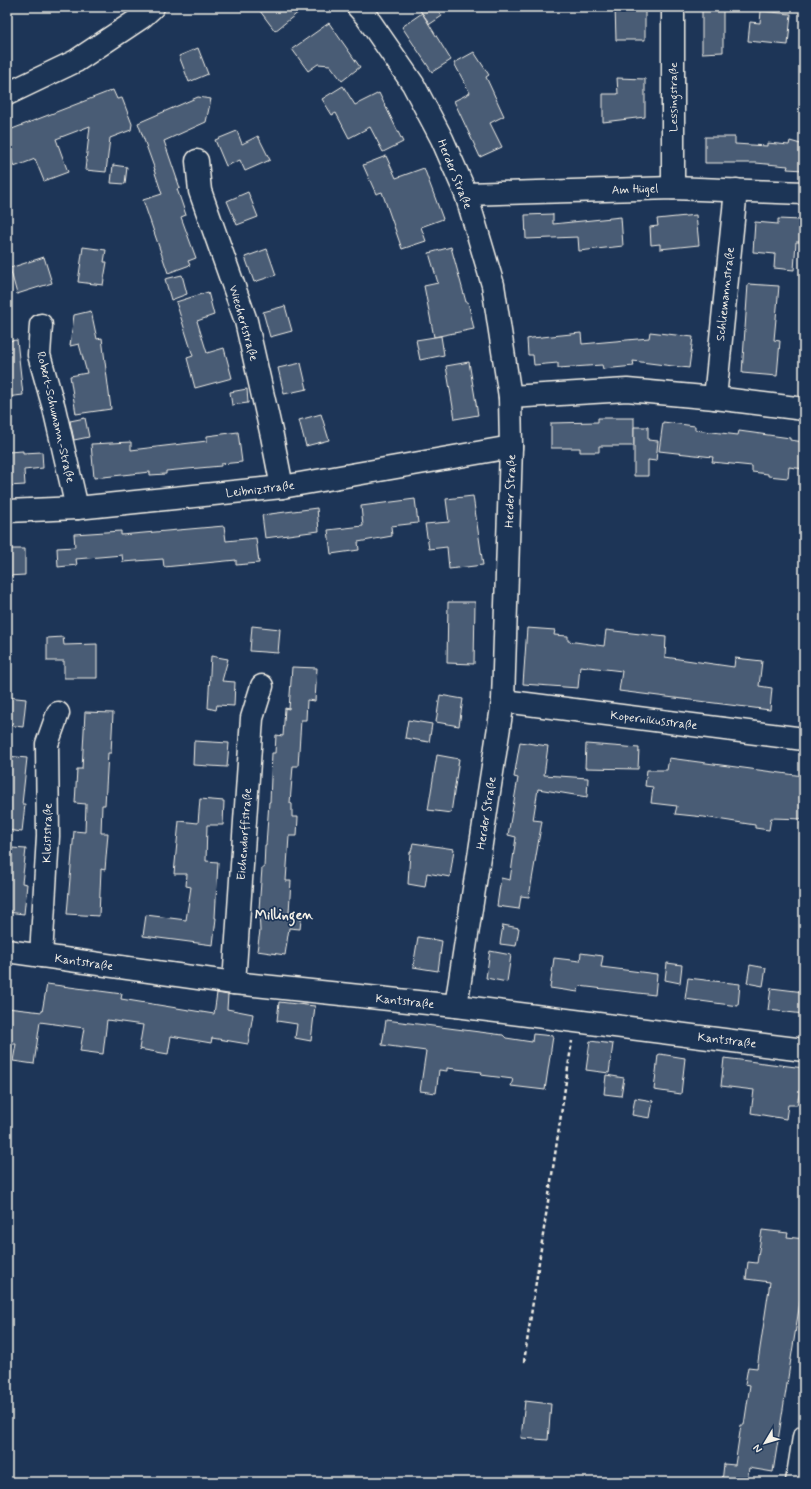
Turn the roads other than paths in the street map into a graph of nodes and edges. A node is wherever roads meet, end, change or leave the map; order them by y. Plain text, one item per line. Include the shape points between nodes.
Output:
1 (153, 7) edge
2 (358, 7) edge
3 (673, 7) edge
4 (7, 94) edge
5 (197, 161) dead end
6 (673, 188) junction
7 (736, 190) junction
8 (804, 193) edge
9 (466, 194) junction
10 (41, 325) dead end
11 (510, 397) junction
12 (715, 398) junction
13 (804, 408) edge
14 (511, 447) junction
15 (282, 488) junction
16 (77, 508) junction
17 (7, 511) edge
18 (262, 686) dead end
19 (503, 702) junction
20 (58, 713) dead end
21 (804, 739) edge
22 (7, 951) edge
23 (41, 956) junction
24 (234, 983) junction
25 (456, 1006) junction
26 (804, 1050) edge
27 (804, 1437) edge
28 (797, 1482) edge

1 - 4 street via 76,61
2 - 9 street, Herder Straße via 413,84 442,139
3 - 6 street, Lessingstraße
5 - 15 street, Wiechertstraße via 200,191 246,321
6 - 7 street, Am Hügel
6 - 9 street, Am Hügel
7 - 8 street, Am Hügel
7 - 12 street, Schliemannstraße
9 - 11 street, Herder Straße via 493,285
10 - 16 street, Robert-Schumann-Straße via 39,355
11 - 12 street via 626,390
11 - 14 street, Herder Straße
12 - 13 street
14 - 15 street, Leibnizstraße
14 - 19 street, Herder Straße
15 - 16 street, Leibnizstraße
16 - 17 street, Leibnizstraße
18 - 24 street, Eichendorffstraße via 252,718
19 - 21 street, Kopernikusstraße
19 - 25 street, Herder Straße
20 - 23 street, Kleiststraße via 47,744 48,836
22 - 23 street, Kantstraße
23 - 24 street, Kantstraße
24 - 25 street, Kantstraße
25 - 26 street, Kantstraße
27 - 28 street

